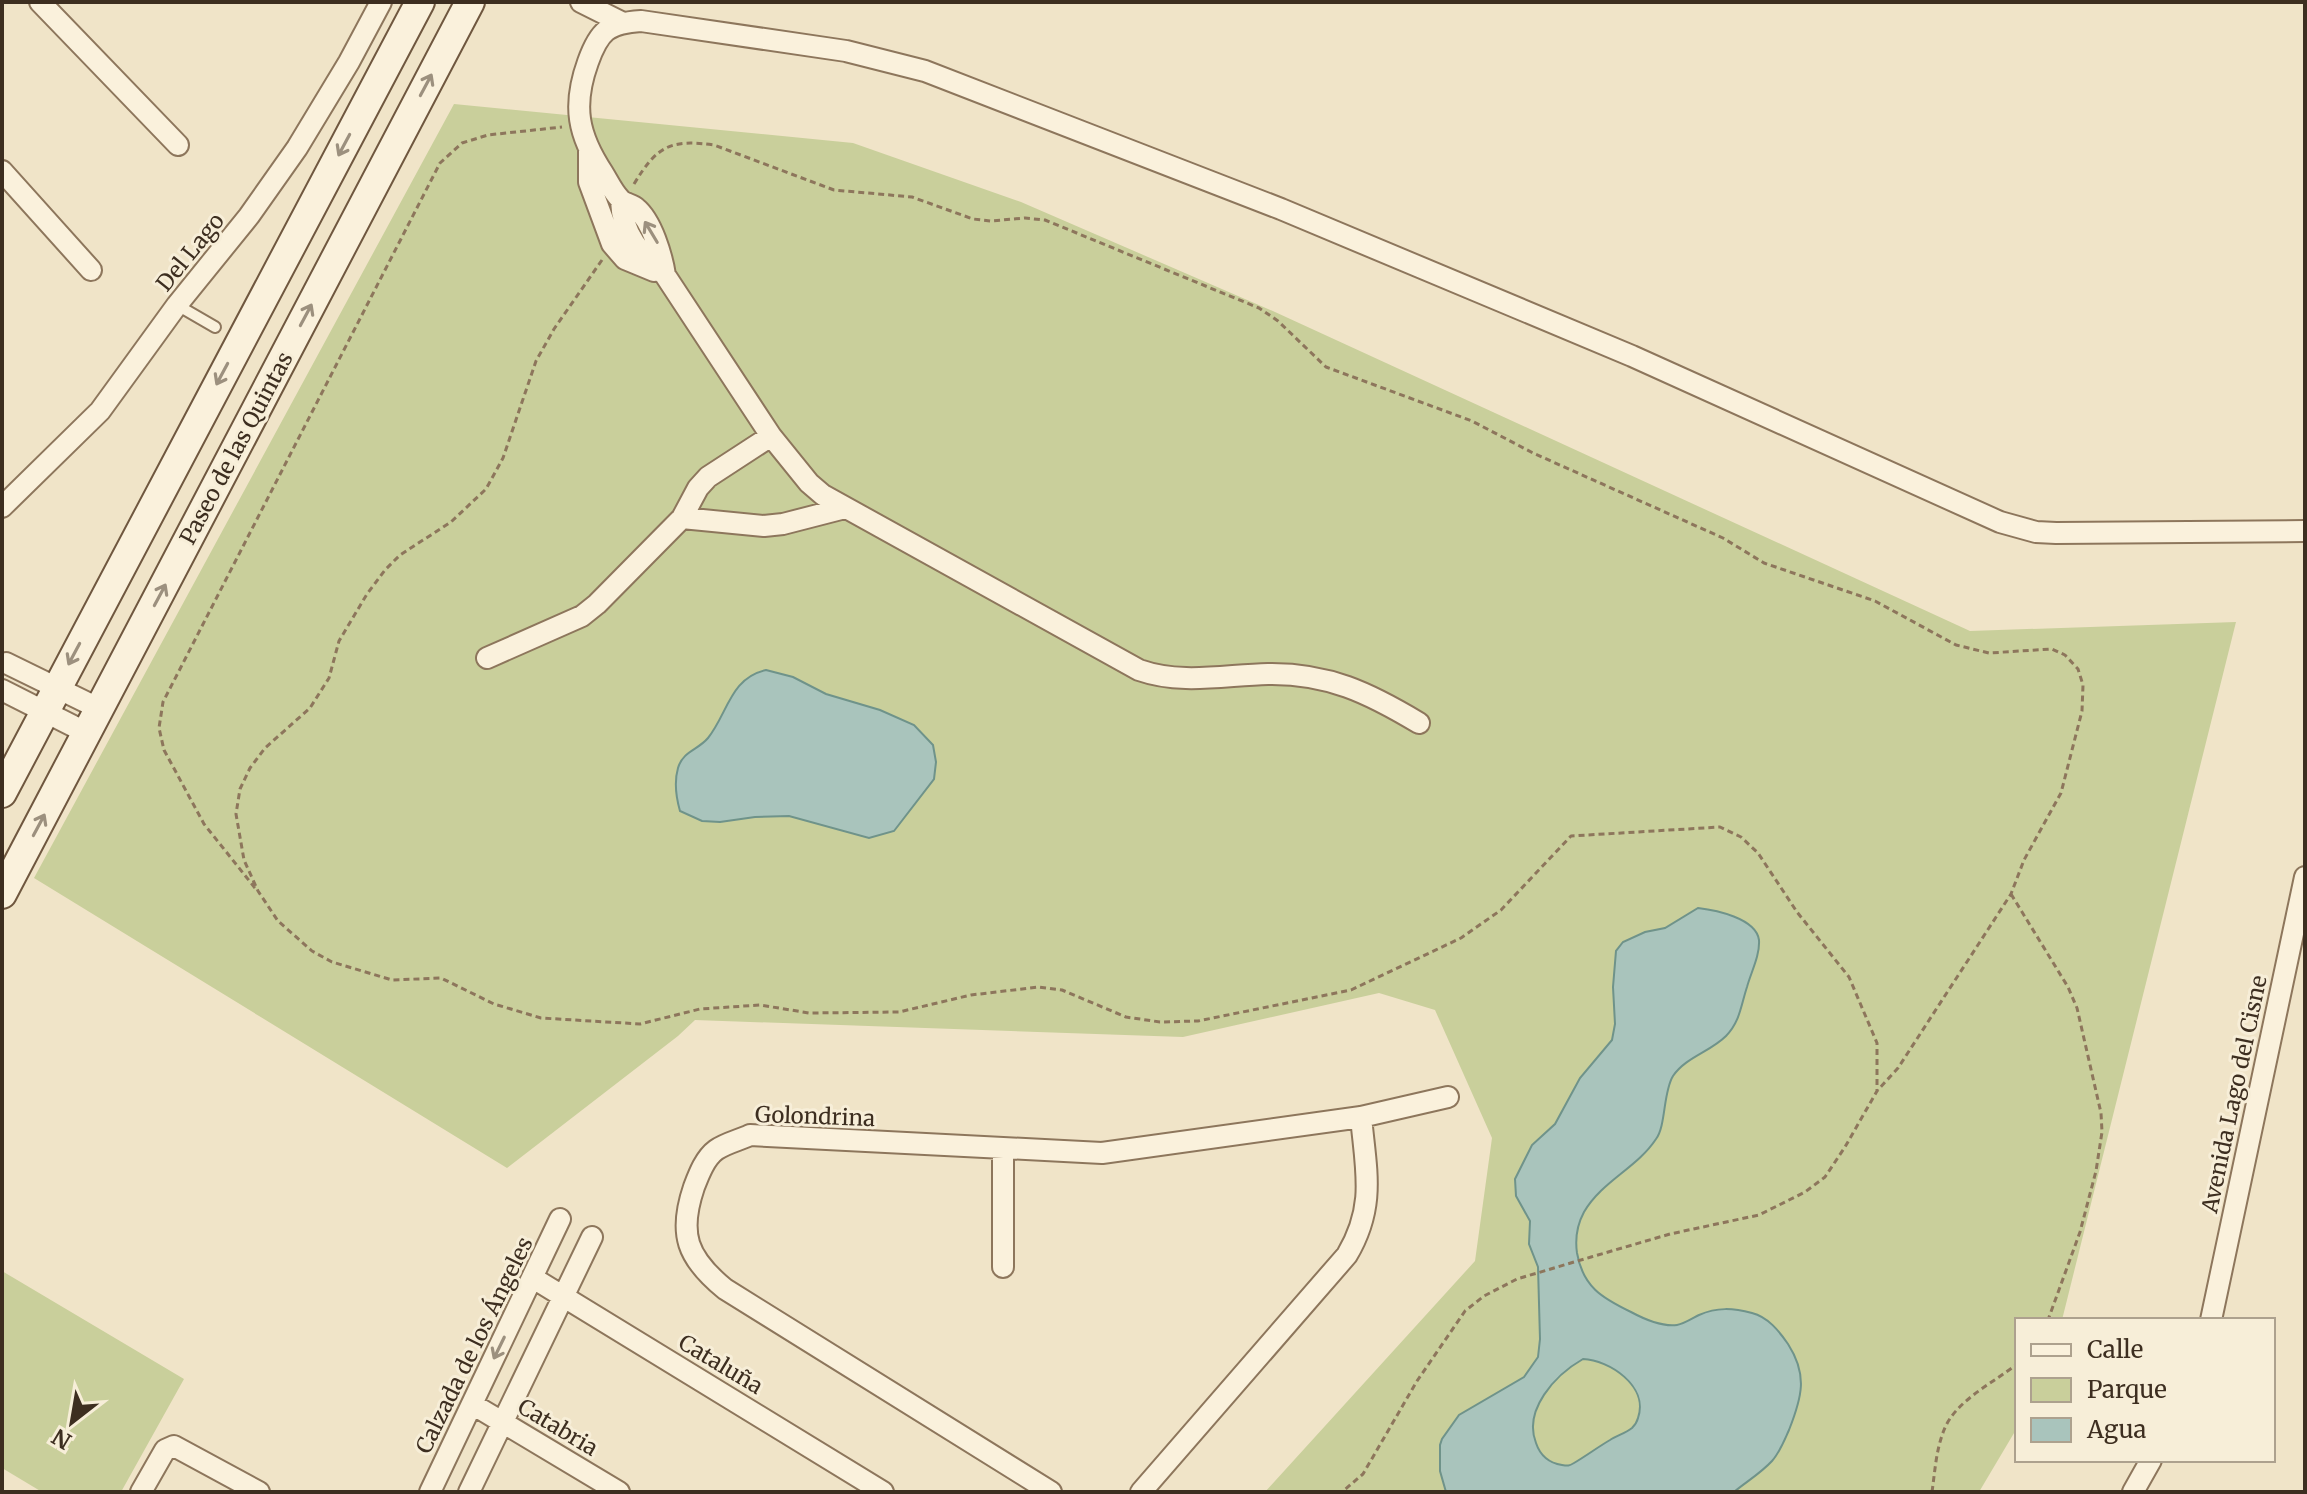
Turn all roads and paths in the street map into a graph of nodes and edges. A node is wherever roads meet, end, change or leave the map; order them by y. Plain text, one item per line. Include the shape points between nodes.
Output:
1 (40, 2) edge
2 (381, 2) edge
3 (420, 2) edge
4 (470, 2) edge
5 (581, 2) edge
6 (621, 22) junction
7 (581, 125) junction
8 (178, 145) dead end
9 (589, 150) junction
10 (2, 171) edge
11 (621, 201) junction
12 (612, 244) junction
13 (91, 270) dead end
14 (665, 275) junction
15 (177, 305) junction
16 (215, 327) dead end
17 (771, 436) junction
18 (2, 507) edge
19 (845, 508) junction
20 (682, 518) junction
21 (2305, 531) edge
22 (487, 658) dead end
23 (3, 663) edge
24 (2, 690) edge
25 (50, 699) junction
26 (94, 721) junction
27 (1419, 723) dead end
28 (2, 793) edge
29 (2305, 877) edge
30 (258, 891) junction
31 (2, 894) edge
32 (2011, 894) junction
33 (1877, 1091) junction
34 (1448, 1097) dead end
35 (1361, 1117) junction
36 (1003, 1148) junction
37 (560, 1219) dead end
38 (592, 1237) dead end
39 (1003, 1267) dead end
40 (533, 1278) junction
41 (564, 1296) junction
42 (2049, 1318) edge
43 (2211, 1318) edge
44 (2015, 1366) edge
45 (472, 1404) junction
46 (504, 1423) junction
47 (2150, 1462) edge
48 (872, 1489) edge
49 (141, 1492) edge
50 (259, 1492) edge
51 (430, 1492) edge
52 (469, 1492) edge
53 (619, 1492) edge
54 (1051, 1492) edge
55 (1141, 1492) edge
56 (1342, 1492) edge
57 (1932, 1492) edge
58 (2133, 1492) edge

1 - 8 street
2 - 15 street, Del Lago via 297,148
3 -> 25 main road
26 -> 4 main road, Paseo de las Quintas
5 - 6 street
6 - 7 street via 603,31 592,51 578,102
6 - 21 street via 846,51 925,71 1281,209 1617,349 2022,529
7 - 9 street
7 - 30 path via 488,135 462,143 440,163 163,702 159,728 164,750 204,824
9 - 11 street
9 - 12 street via 589,182
10 - 13 street
11 - 14 street via 637,209 653,235
11 - 32 path via 646,164 665,147 681,142 714,145 834,190 912,197 973,219 1045,220 1259,308 1326,367 1472,421 1723,538 1764,563 1875,601 1956,645 1989,653 2052,649 2065,655 2083,685 2071,760 2061,793
12 - 14 street via 625,259
12 - 30 path via 536,361 503,458 486,489 385,570 339,641 329,678 310,708 250,768 236,814 244,860
14 - 17 street
15 - 16 lane
15 - 18 street, Del Lago via 100,411
17 - 19 street via 809,483
17 - 20 street via 708,477
19 - 20 street via 764,526
19 - 27 street via 1139,670 1179,679 1309,676 1341,683
20 - 22 street via 582,616
23 - 25 street
24 - 25 street
25 - 26 street
25 - 28 main road
31 -> 26 main road, Paseo de las Quintas
29 - 43 street, Avenida Lago del Cisne
30 - 33 path via 278,921 332,962 392,980 441,978 494,1004 541,1018 640,1024 700,1009 760,1005 809,1013 899,1012 971,995 1039,987 1062,990 1126,1017 1198,1021 1351,990 1461,938 1501,910 1571,836 1720,827 1758,853 1849,977 1877,1043
32 - 33 path via 1898,1068
32 - 42 path via 2077,1008 2101,1113 2096,1171
33 - 56 path via 1825,1177 1805,1192 1759,1215 1591,1257 1517,1279 1484,1296 1465,1311 1363,1474
34 - 35 street, Golondrina
35 - 36 street, Golondrina via 1102,1153
35 - 55 street via 1369,1193 1357,1238
36 - 39 street
36 - 54 street, Golondrina via 750,1135 715,1151 700,1170 686,1211 688,1243 702,1271 725,1289
37 - 40 street, Calzada de los Ángeles
38 - 41 street
40 - 41 street, Cataluña
40 -> 45 street, Calzada de los Ángeles
41 - 46 street
41 - 48 street, Cataluña
44 - 57 path via 1953,1414 1936,1454
45 - 46 street, Catabria
45 - 51 street, Calzada de los Ángeles
46 - 52 street
46 - 53 street, Catabria
47 - 58 street
49 - 50 street via 165,1450 174,1446

